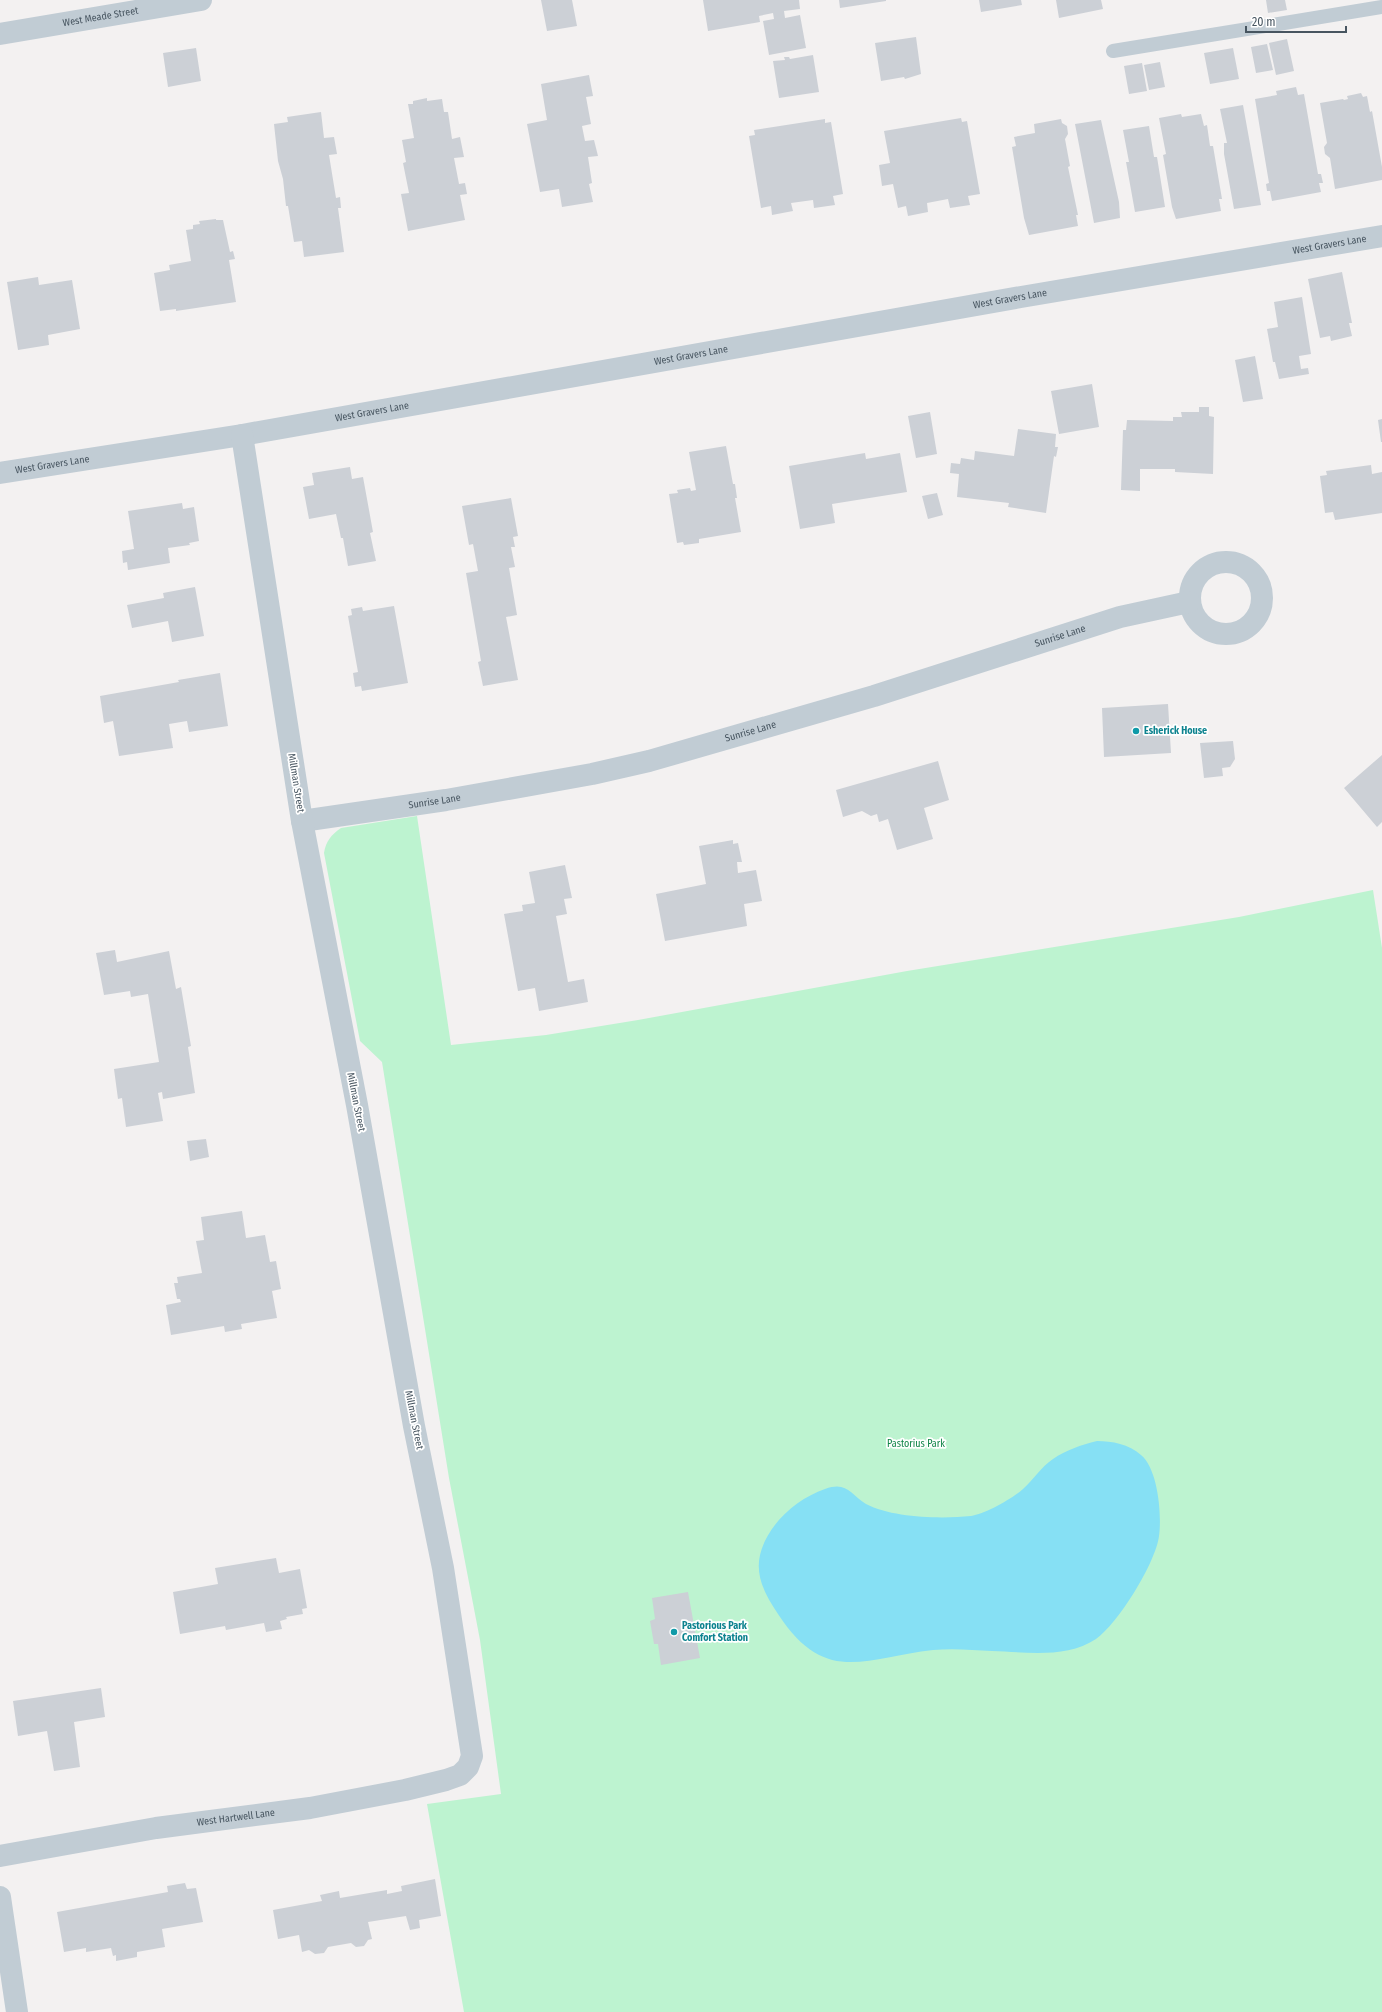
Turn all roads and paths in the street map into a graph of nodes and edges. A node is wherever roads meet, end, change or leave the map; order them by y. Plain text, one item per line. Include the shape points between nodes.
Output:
1 (201, 0) edge
2 (1382, 7) edge
3 (0, 34) edge
4 (1113, 50) dead end
5 (1382, 236) edge
6 (242, 435) junction
7 (0, 473) edge
8 (1190, 602) dead end
9 (302, 821) junction
10 (468, 1767) joint
11 (0, 1856) edge
12 (0, 1897) edge
13 (18, 2012) edge

1 - 3 street, West Meade Street
2 - 4 lane
5 - 6 street, West Gravers Lane
6 - 7 street, West Gravers Lane
6 - 9 street, Millman Street
8 - 9 street, Sunrise Lane via 1120,617 874,696 649,761 592,774 446,800
9 - 10 street, Millman Street via 357,1105 414,1426 443,1568 471,1743 472,1756
10 - 11 street, West Hartwell Lane via 460,1775 398,1792 310,1808 156,1828
12 - 13 street

